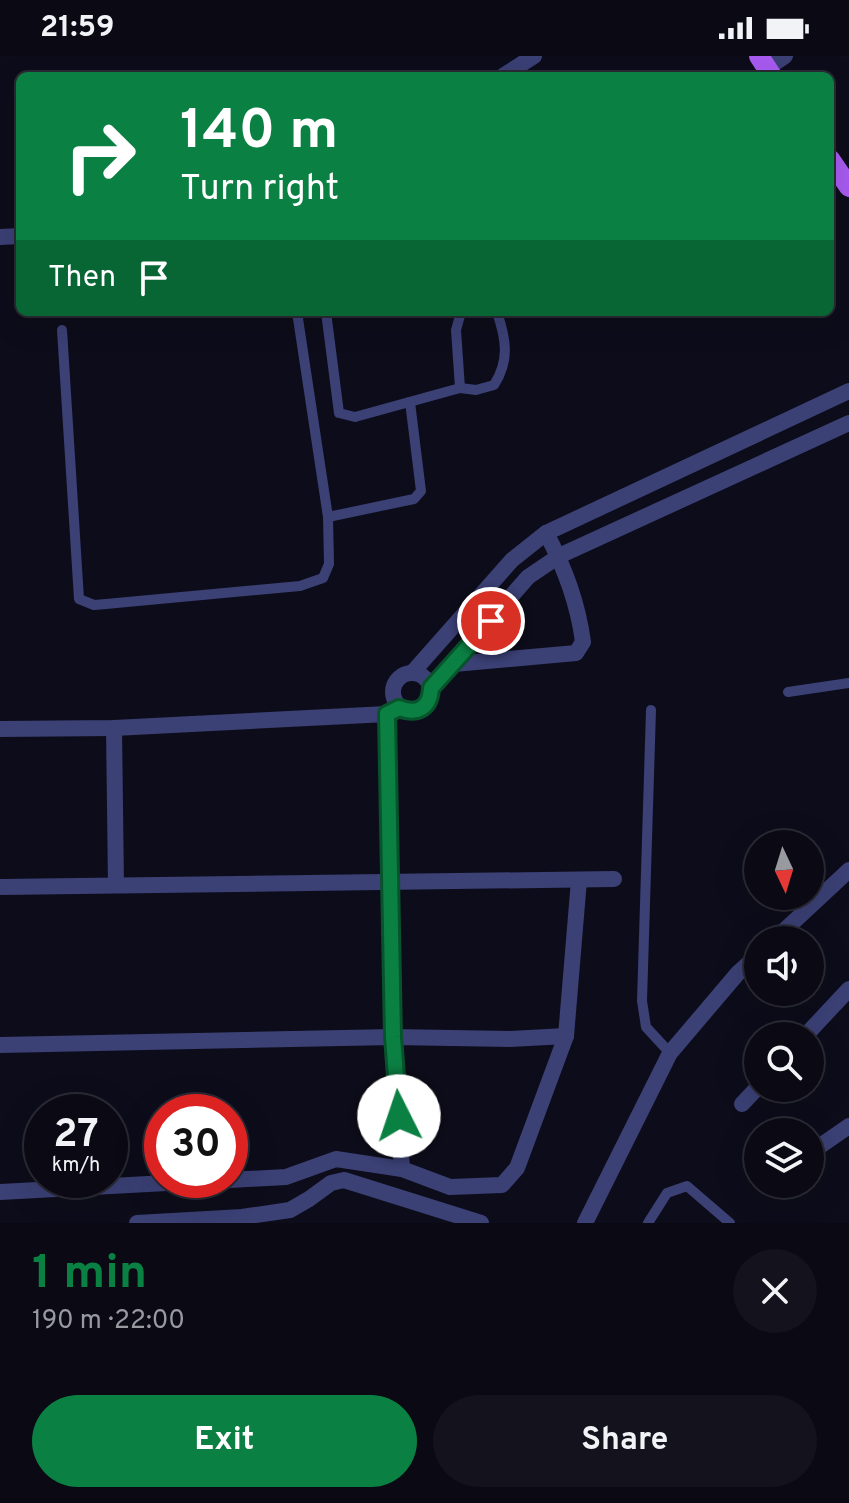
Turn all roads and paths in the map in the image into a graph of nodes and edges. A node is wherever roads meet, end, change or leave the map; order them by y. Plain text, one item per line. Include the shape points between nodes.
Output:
1 (534, 56) edge
2 (785, 56) edge
3 (764, 69) edge
4 (509, 72) edge
5 (834, 165) edge
6 (849, 187) edge
7 (298, 316) edge
8 (327, 316) edge
9 (460, 316) edge
10 (498, 316) edge
11 (62, 330) dead end
12 (460, 388) junction
13 (849, 391) edge
14 (410, 402) junction
15 (849, 423) edge
16 (328, 517) junction
17 (546, 533) junction
18 (559, 556) junction
19 (454, 664) junction
20 (412, 673) junction
21 (849, 683) edge
22 (431, 688) junction
23 (788, 692) dead end
24 (651, 710) dead end
25 (393, 711) junction
26 (114, 728) junction
27 (0, 729) edge
28 (849, 870) edge
29 (614, 879) dead end
30 (579, 880) junction
31 (392, 881) junction
32 (116, 885) junction
33 (0, 887) edge
34 (789, 926) edge
35 (744, 968) edge
36 (849, 989) edge
37 (818, 1022) edge
38 (566, 1036) junction
39 (393, 1037) junction
40 (0, 1045) edge
41 (670, 1053) junction
42 (849, 1126) edge
43 (824, 1143) edge
44 (402, 1169) junction
45 (248, 1179) edge
46 (144, 1184) edge
47 (0, 1192) edge
48 (137, 1223) edge
49 (481, 1223) edge
50 (585, 1223) edge
51 (648, 1223) edge
52 (730, 1223) edge

1 - 4 street
2 - 3 street
5 - 6 main road
7 - 16 lane
8 - 14 lane via 339,413 355,417
9 - 12 lane
10 - 12 lane via 506,348 504,370 494,385
11 - 16 lane via 79,599 94,605 300,586 323,578 329,564
12 - 14 lane
13 - 17 street
14 - 16 lane via 421,491 414,499
15 - 18 street
17 - 18 street
17 - 20 street via 512,560
18 - 19 street via 528,577
18 - 19 street via 580,621 583,642 576,653
19 - 22 street
20 - 22 street
20 - 25 street via 396,682
21 - 23 lane
22 - 25 street via 422,709
24 - 41 lane via 642,1001 646,1027
25 - 26 street
25 - 31 street
26 - 27 street
26 - 32 street
28 - 34 street
29 - 30 street
30 - 31 street
30 - 38 street
31 - 32 street
31 - 39 street
32 - 33 street
35 - 41 street
36 - 37 street
38 - 39 street
38 - 44 street via 517,1168 502,1185 450,1187
39 - 40 street
39 - 44 street
41 - 50 street
42 - 43 street
44 - 45 street via 336,1159 286,1177
46 - 47 street
48 - 49 street via 290,1210 344,1180
51 - 52 lane via 667,1193 687,1186

